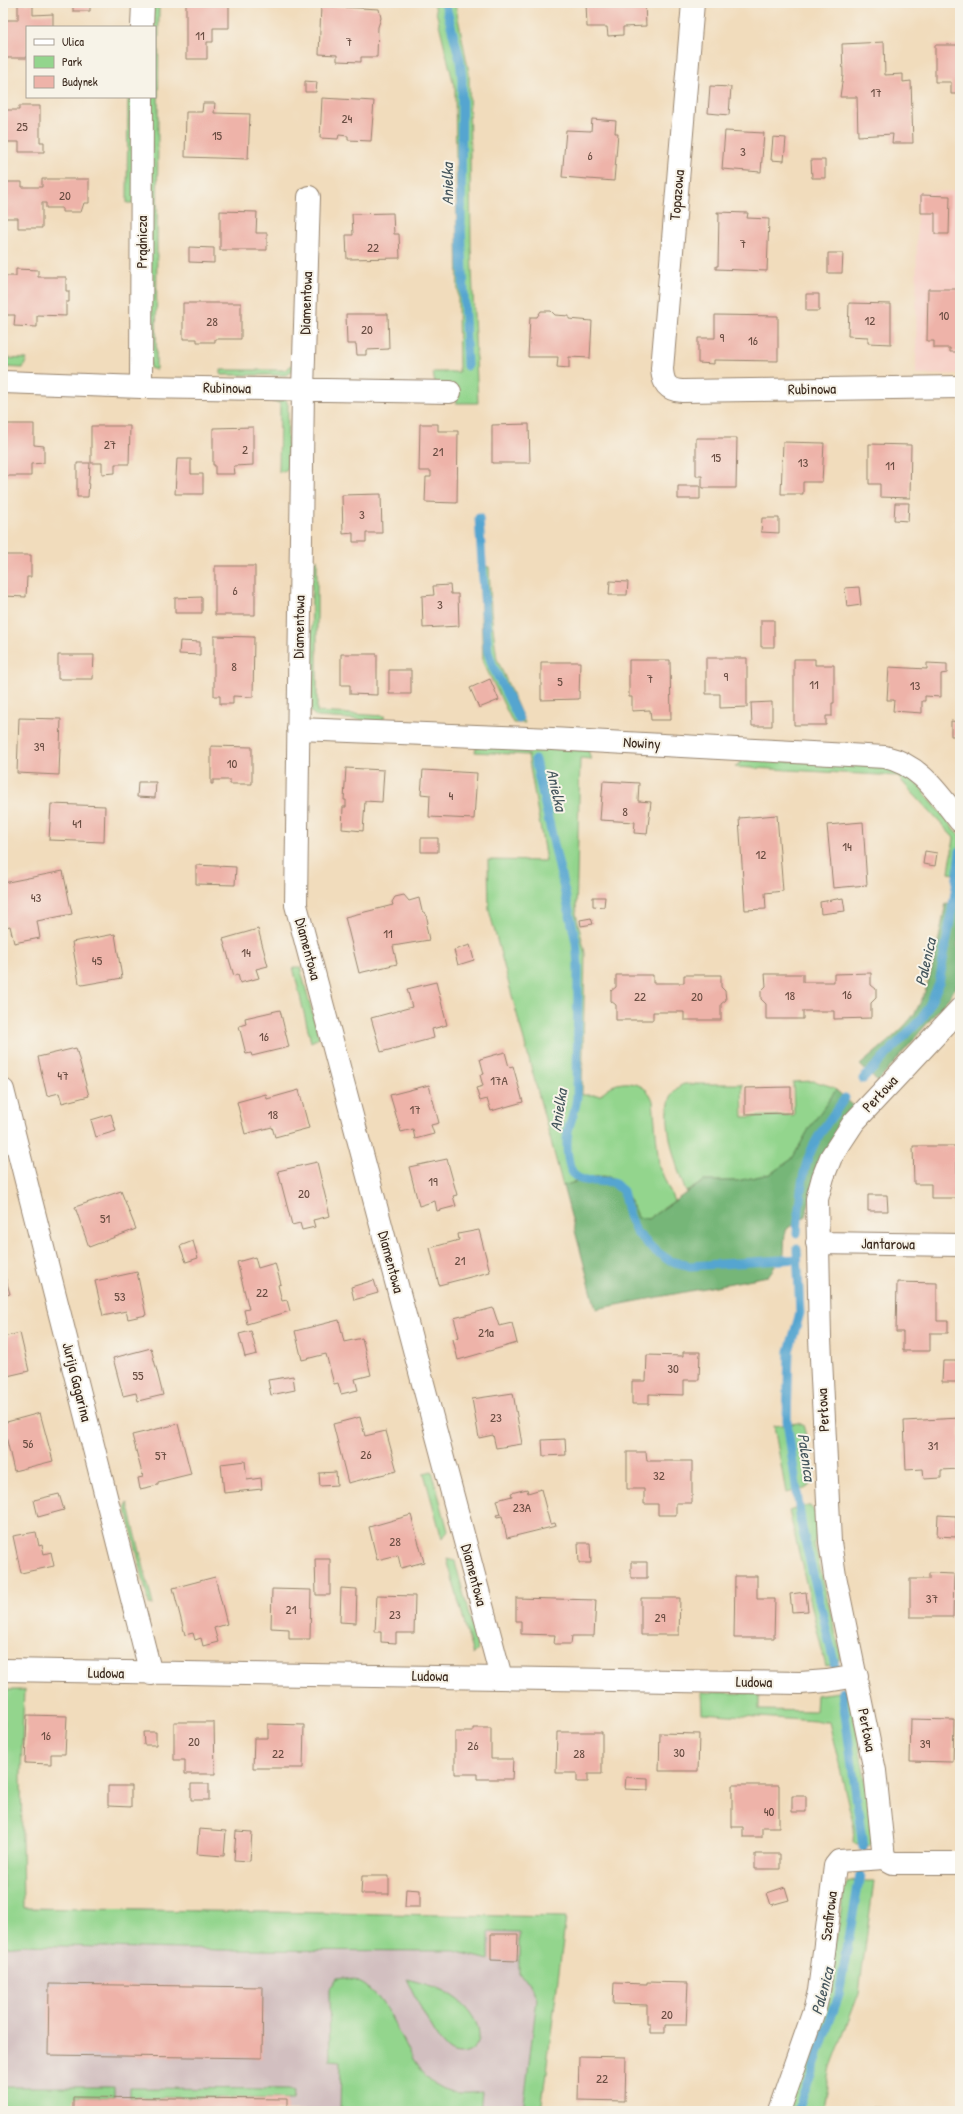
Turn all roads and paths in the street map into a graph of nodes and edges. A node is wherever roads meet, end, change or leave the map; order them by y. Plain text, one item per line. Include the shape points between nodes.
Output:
1 (142, 3) edge
2 (693, 3) edge
3 (142, 26) edge
4 (142, 98) edge
5 (309, 197) dead end
6 (3, 382) edge
7 (666, 386) joint
8 (141, 387) junction
9 (960, 387) edge
10 (303, 390) junction
11 (450, 392) dead end
12 (298, 729) junction
13 (960, 821) edge
14 (960, 1009) edge
15 (3, 1090) edge
16 (817, 1243) junction
17 (960, 1245) edge
18 (3, 1670) edge
19 (151, 1674) junction
20 (856, 1676) junction
21 (501, 1677) junction
22 (884, 1858) junction
23 (960, 1863) edge
24 (779, 2111) edge

1 - 3 street
2 - 7 street, Topazowa via 662,369
4 - 8 street, Prądnicza
5 - 10 street, Diamentowa
6 - 8 street, Rubinowa
7 - 9 street, Rubinowa via 672,390 682,391
8 - 10 street, Rubinowa
10 - 11 street, Rubinowa
10 - 12 street, Diamentowa
12 - 13 street, Nowiny via 552,739 885,757 913,768 927,780
12 - 21 street, Diamentowa via 296,905
14 - 16 street, Perłowa via 854,1122 843,1137 831,1157 817,1199
15 - 19 street, Jurija Gagarina
16 - 17 street, Jantarowa
16 - 20 street, Perłowa via 830,1542
18 - 19 street, Ludowa
19 - 21 street, Ludowa
20 - 21 street, Ludowa via 800,1683
20 - 22 street, Perłowa via 876,1778
22 - 23 street, Szafirowa via 893,1863
22 - 24 street, Szafirowa via 840,1860 835,1866 819,1991

